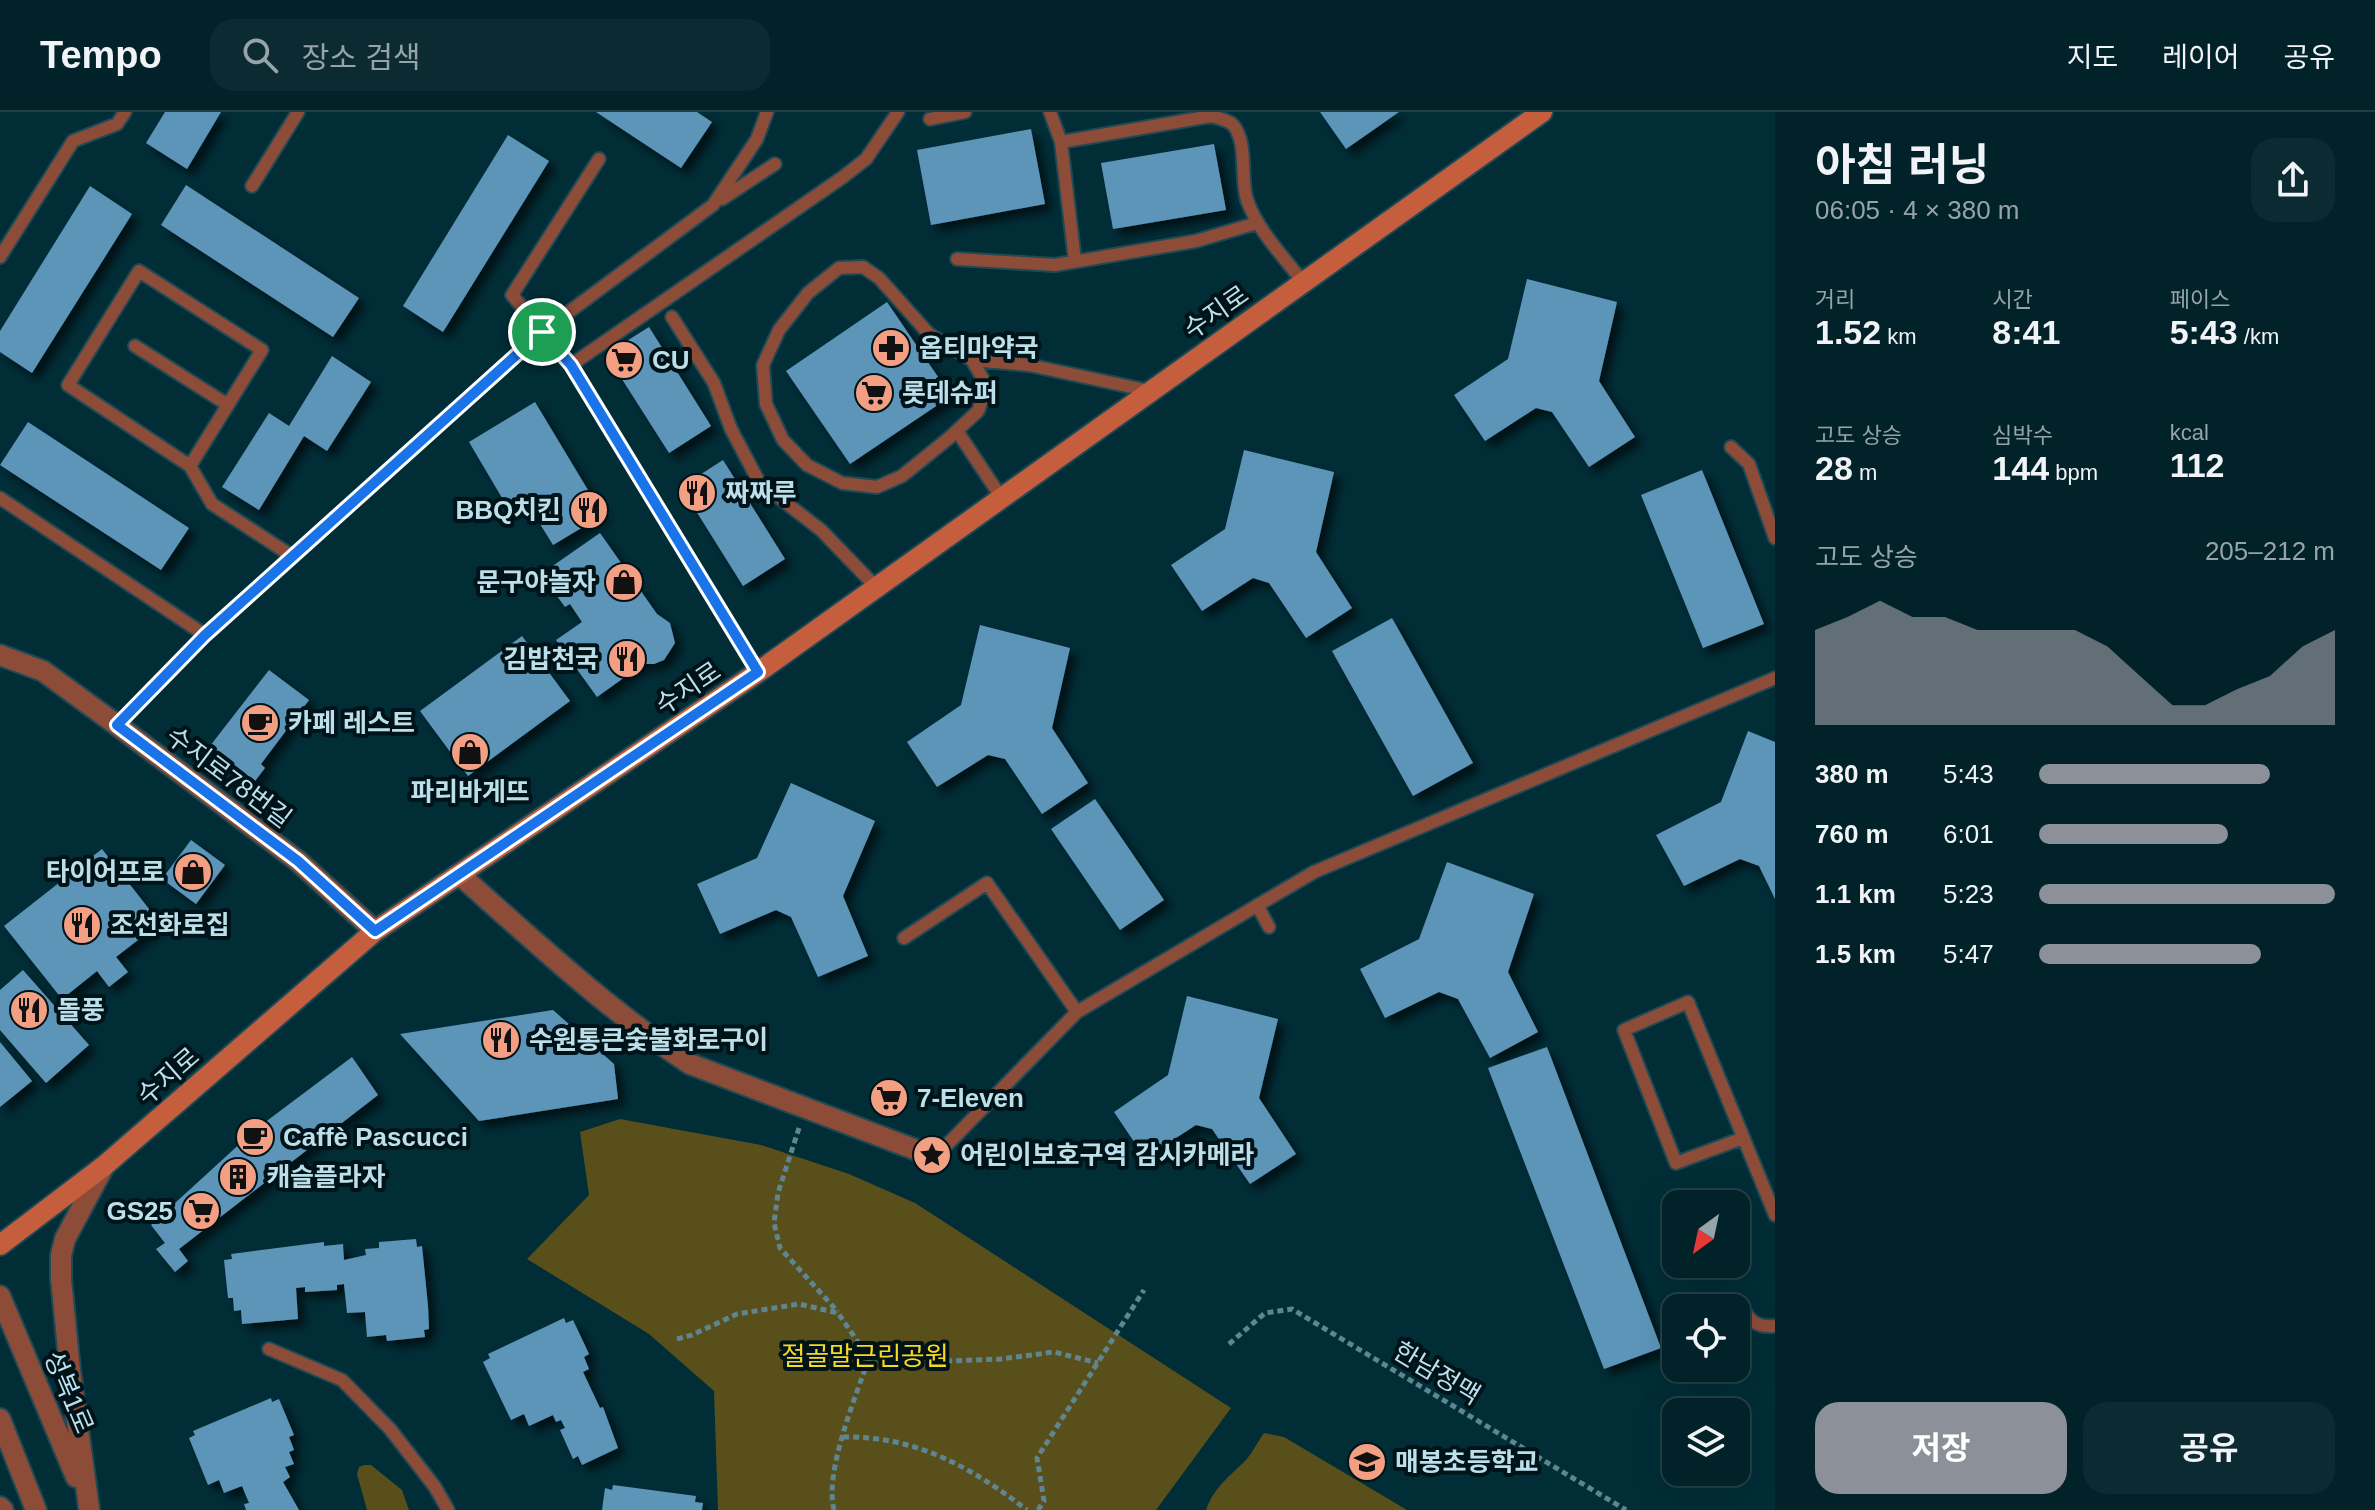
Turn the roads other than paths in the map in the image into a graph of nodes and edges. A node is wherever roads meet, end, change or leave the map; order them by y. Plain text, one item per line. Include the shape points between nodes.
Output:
1 (125, 112) edge
2 (298, 112) edge
3 (767, 112) edge
4 (898, 112) edge
5 (965, 112) edge
6 (1050, 112) edge
7 (1542, 112) edge
8 (930, 119) dead end
9 (1061, 142) junction
10 (599, 159) dead end
11 (775, 164) dead end
12 (252, 186) dead end
13 (713, 205) junction
14 (1257, 223) junction
15 (0, 257) edge
16 (957, 259) dead end
17 (1075, 261) junction
18 (1303, 282) junction
19 (672, 317) dead end
20 (542, 332) junction
21 (135, 346) dead end
22 (972, 360) junction
23 (571, 365) junction
24 (1150, 391) junction
25 (228, 405) junction
26 (957, 431) junction
27 (1731, 447) dead end
28 (190, 466) junction
29 (1001, 497) junction
30 (0, 498) edge
31 (1775, 538) edge
32 (292, 556) junction
33 (876, 587) junction
34 (205, 635) junction
35 (0, 655) edge
36 (758, 672) junction
37 (1775, 678) edge
38 (117, 725) junction
39 (460, 875) junction
40 (1257, 905) junction
41 (1269, 927) dead end
42 (375, 931) junction
43 (904, 938) dead end
44 (1077, 1012) junction
45 (1743, 1138) junction
46 (935, 1157) joint
47 (104, 1166) junction
48 (1775, 1215) edge
49 (0, 1245) edge
50 (0, 1296) edge
51 (1750, 1321) edge
52 (1775, 1326) edge
53 (269, 1349) dead end
54 (0, 1419) edge
55 (89, 1509) edge
56 (36, 1510) edge
57 (448, 1510) edge

1 - 15 lane via 117,124 73,141
2 - 12 lane
3 - 13 lane via 757,139
4 - 23 lane via 866,159 843,177
5 - 8 lane
6 - 9 lane
7 - 18 main road, 수지로
9 - 14 lane via 1211,116 1226,121 1234,126 1240,143 1246,197
9 - 17 lane
10 - 20 lane via 512,295
11 - 13 lane
13 - 20 lane
14 - 17 lane via 1196,241
14 - 18 lane
16 - 17 lane via 1055,265
18 - 24 main road, 수지로
19 - 33 lane via 714,383 759,482 821,530
20 - 23 lane
20 - 32 lane
21 - 25 lane
22 - 24 lane via 1029,365
22 - 26 lane via 987,386 978,411
22 - 26 lane via 929,334 863,267 839,268 808,293 779,330 763,365 766,404 783,440 807,465 842,483 877,487 902,476
23 - 36 lane
24 - 29 main road, 수지로
25 - 28 lane
25 - 28 lane via 262,350 139,271 68,385
26 - 29 lane
27 - 31 lane via 1749,464
28 - 32 lane via 212,504
29 - 33 main road, 수지로
30 - 34 lane
32 - 34 lane
33 - 36 main road, 수지로
34 - 38 lane
35 - 38 street, 수지로78번길 via 43,671
36 - 39 main road, 수지로
37 - 40 lane via 1314,872
38 - 42 street, 수지로78번길 via 298,861
39 - 42 main road, 수지로
39 - 46 street via 654,1040 690,1064
40 - 41 lane
40 - 44 lane
42 - 47 main road, 수지로
43 - 44 lane via 987,883
44 - 46 lane
45 - 45 lane via 1688,1002 1624,1030 1676,1163
45 - 48 lane
47 - 49 main road, 수지로
47 - 55 street via 61,1255
50 - 55 street, 성복1로
51 - 52 lane
53 - 57 lane via 342,1380 390,1429
54 - 56 street

